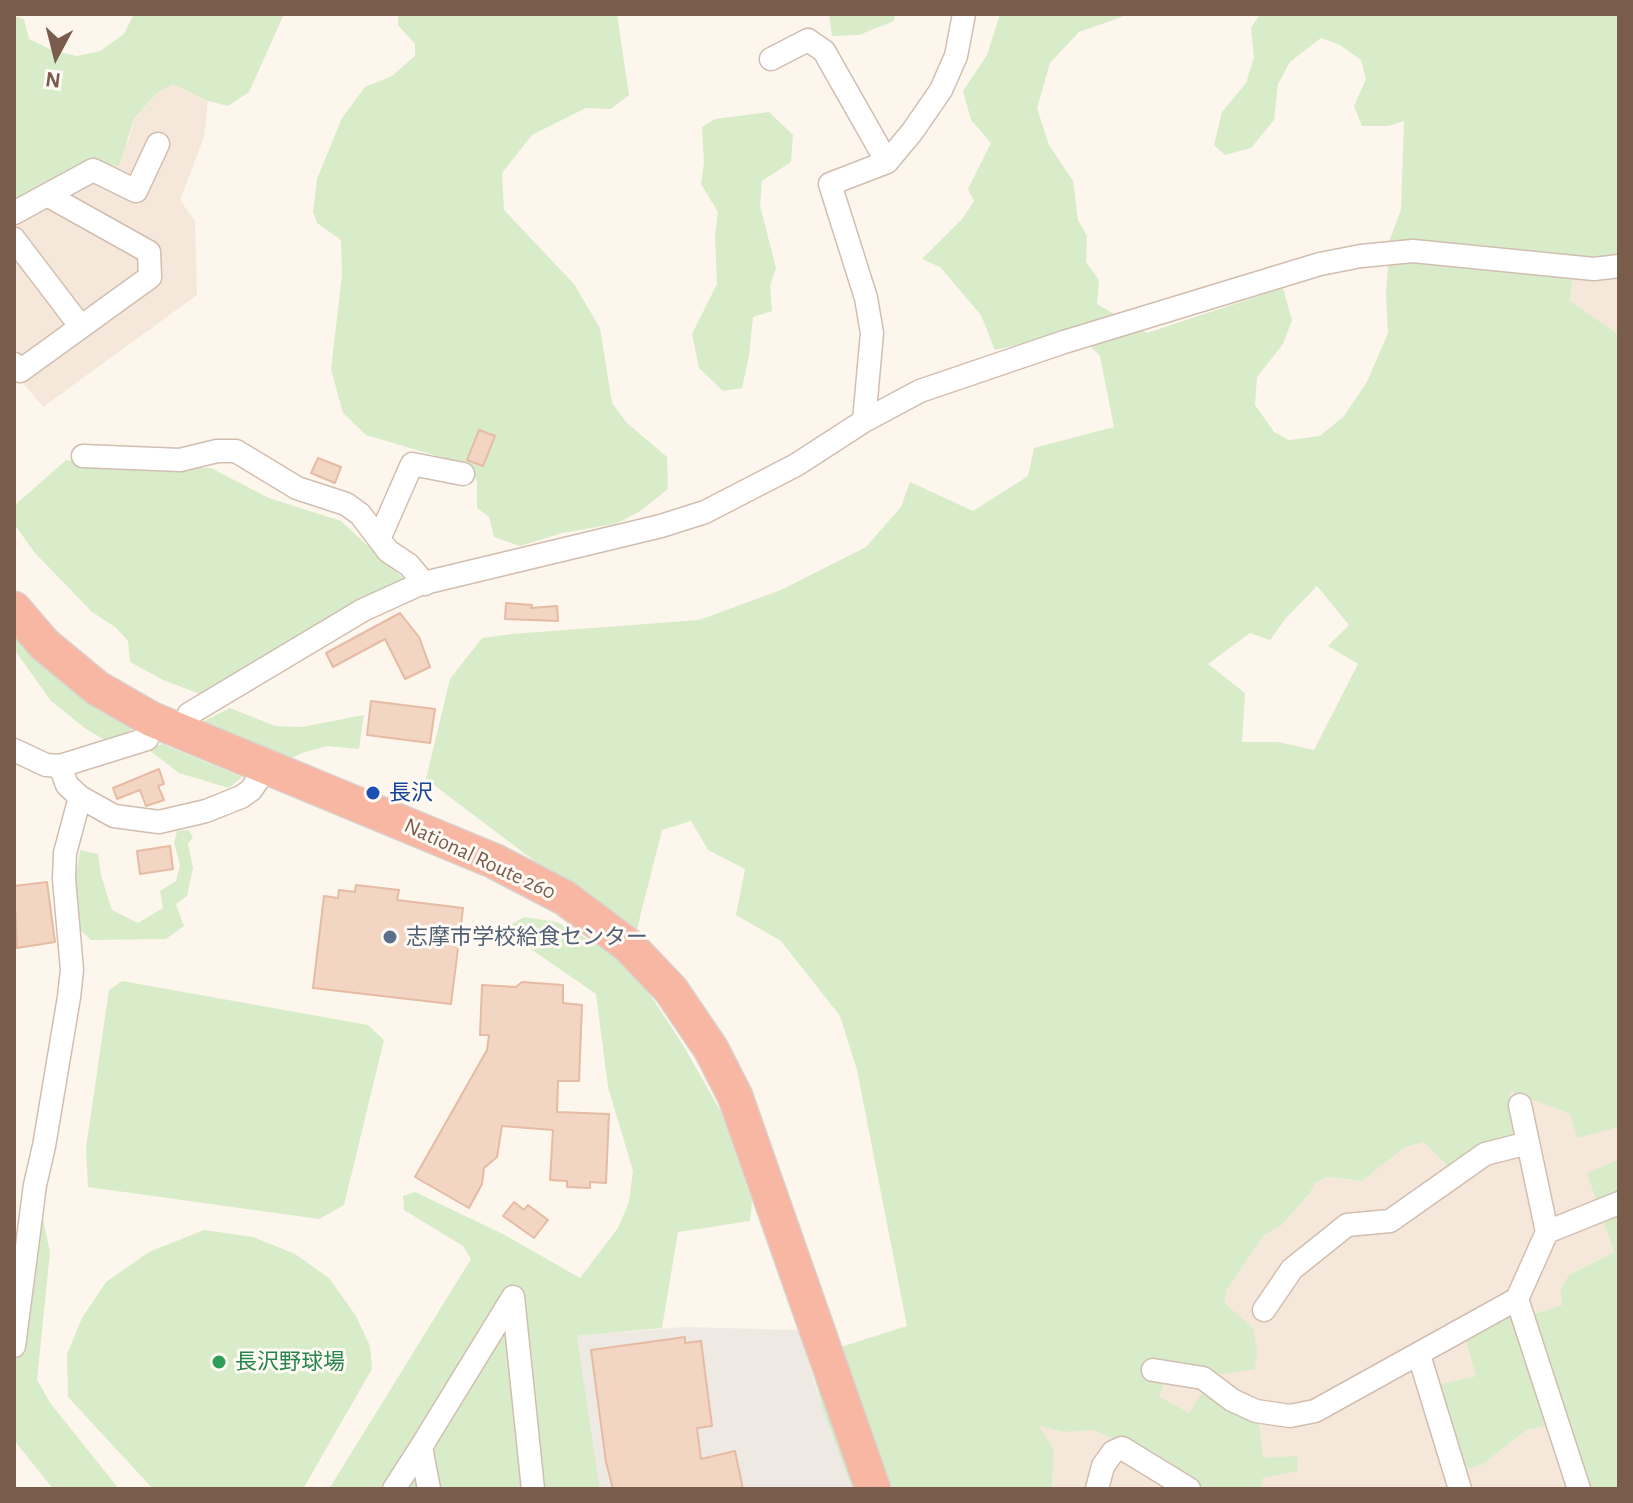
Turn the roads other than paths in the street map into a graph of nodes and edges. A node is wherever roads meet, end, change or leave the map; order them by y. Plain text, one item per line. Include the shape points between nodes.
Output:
1 (964, 14) edge
2 (771, 59) dead end
3 (158, 144) dead end
4 (887, 162) junction
5 (47, 195) junction
6 (14, 213) edge
7 (14, 239) edge
8 (1619, 266) edge
9 (81, 327) junction
10 (14, 364) edge
11 (864, 421) junction
12 (83, 456) dead end
13 (463, 474) dead end
14 (379, 539) junction
15 (425, 584) junction
16 (14, 609) edge
17 (189, 714) dead end
18 (147, 739) dead end
19 (17, 756) edge
20 (60, 766) junction
21 (267, 767) junction
22 (80, 797) junction
23 (1520, 1105) dead end
24 (1528, 1143) junction
25 (1619, 1203) edge
26 (1547, 1232) junction
27 (1517, 1299) junction
28 (1264, 1310) dead end
29 (14, 1346) edge
30 (1419, 1355) junction
31 (1153, 1370) dead end
32 (421, 1447) junction
33 (394, 1489) edge
34 (429, 1489) edge
35 (533, 1489) edge
36 (873, 1489) edge
37 (1097, 1489) edge
38 (1189, 1489) edge
39 (1460, 1489) edge
40 (1579, 1489) edge

1 - 4 street via 956,56 941,90
2 - 4 street via 808,40 824,51
3 - 5 street via 136,191 93,170
4 - 11 street via 830,184 872,333
5 - 6 street
5 - 9 street via 149,252 150,277
7 - 9 street
8 - 11 street via 1594,269 1413,251 1320,264 964,375
9 - 10 street via 20,371
11 - 15 street via 796,465 705,512
12 - 14 street via 180,460 236,451 297,488 346,504
13 - 14 street via 412,464
14 - 15 street
15 - 17 street via 363,610
16 - 21 highway, National Route 260 via 44,644 97,688 151,719
18 - 20 street
19 - 20 street
20 - 22 street via 67,785
21 - 22 street via 241,797 159,822 114,816
21 - 36 highway, National Route 260 via 494,861 565,898 629,946 671,990 735,1096
22 - 29 street via 65,853 69,997 35,1185
23 - 24 street
24 - 26 street
24 - 28 street via 1485,1154 1390,1221 1347,1225 1292,1269
25 - 26 street
26 - 27 street
27 - 30 street
27 - 40 street
30 - 31 street via 1315,1411 1290,1416 1256,1411 1203,1378
30 - 39 street
32 - 33 street
32 - 34 street
32 - 35 street via 513,1297
37 - 38 street via 1103,1466 1122,1448

